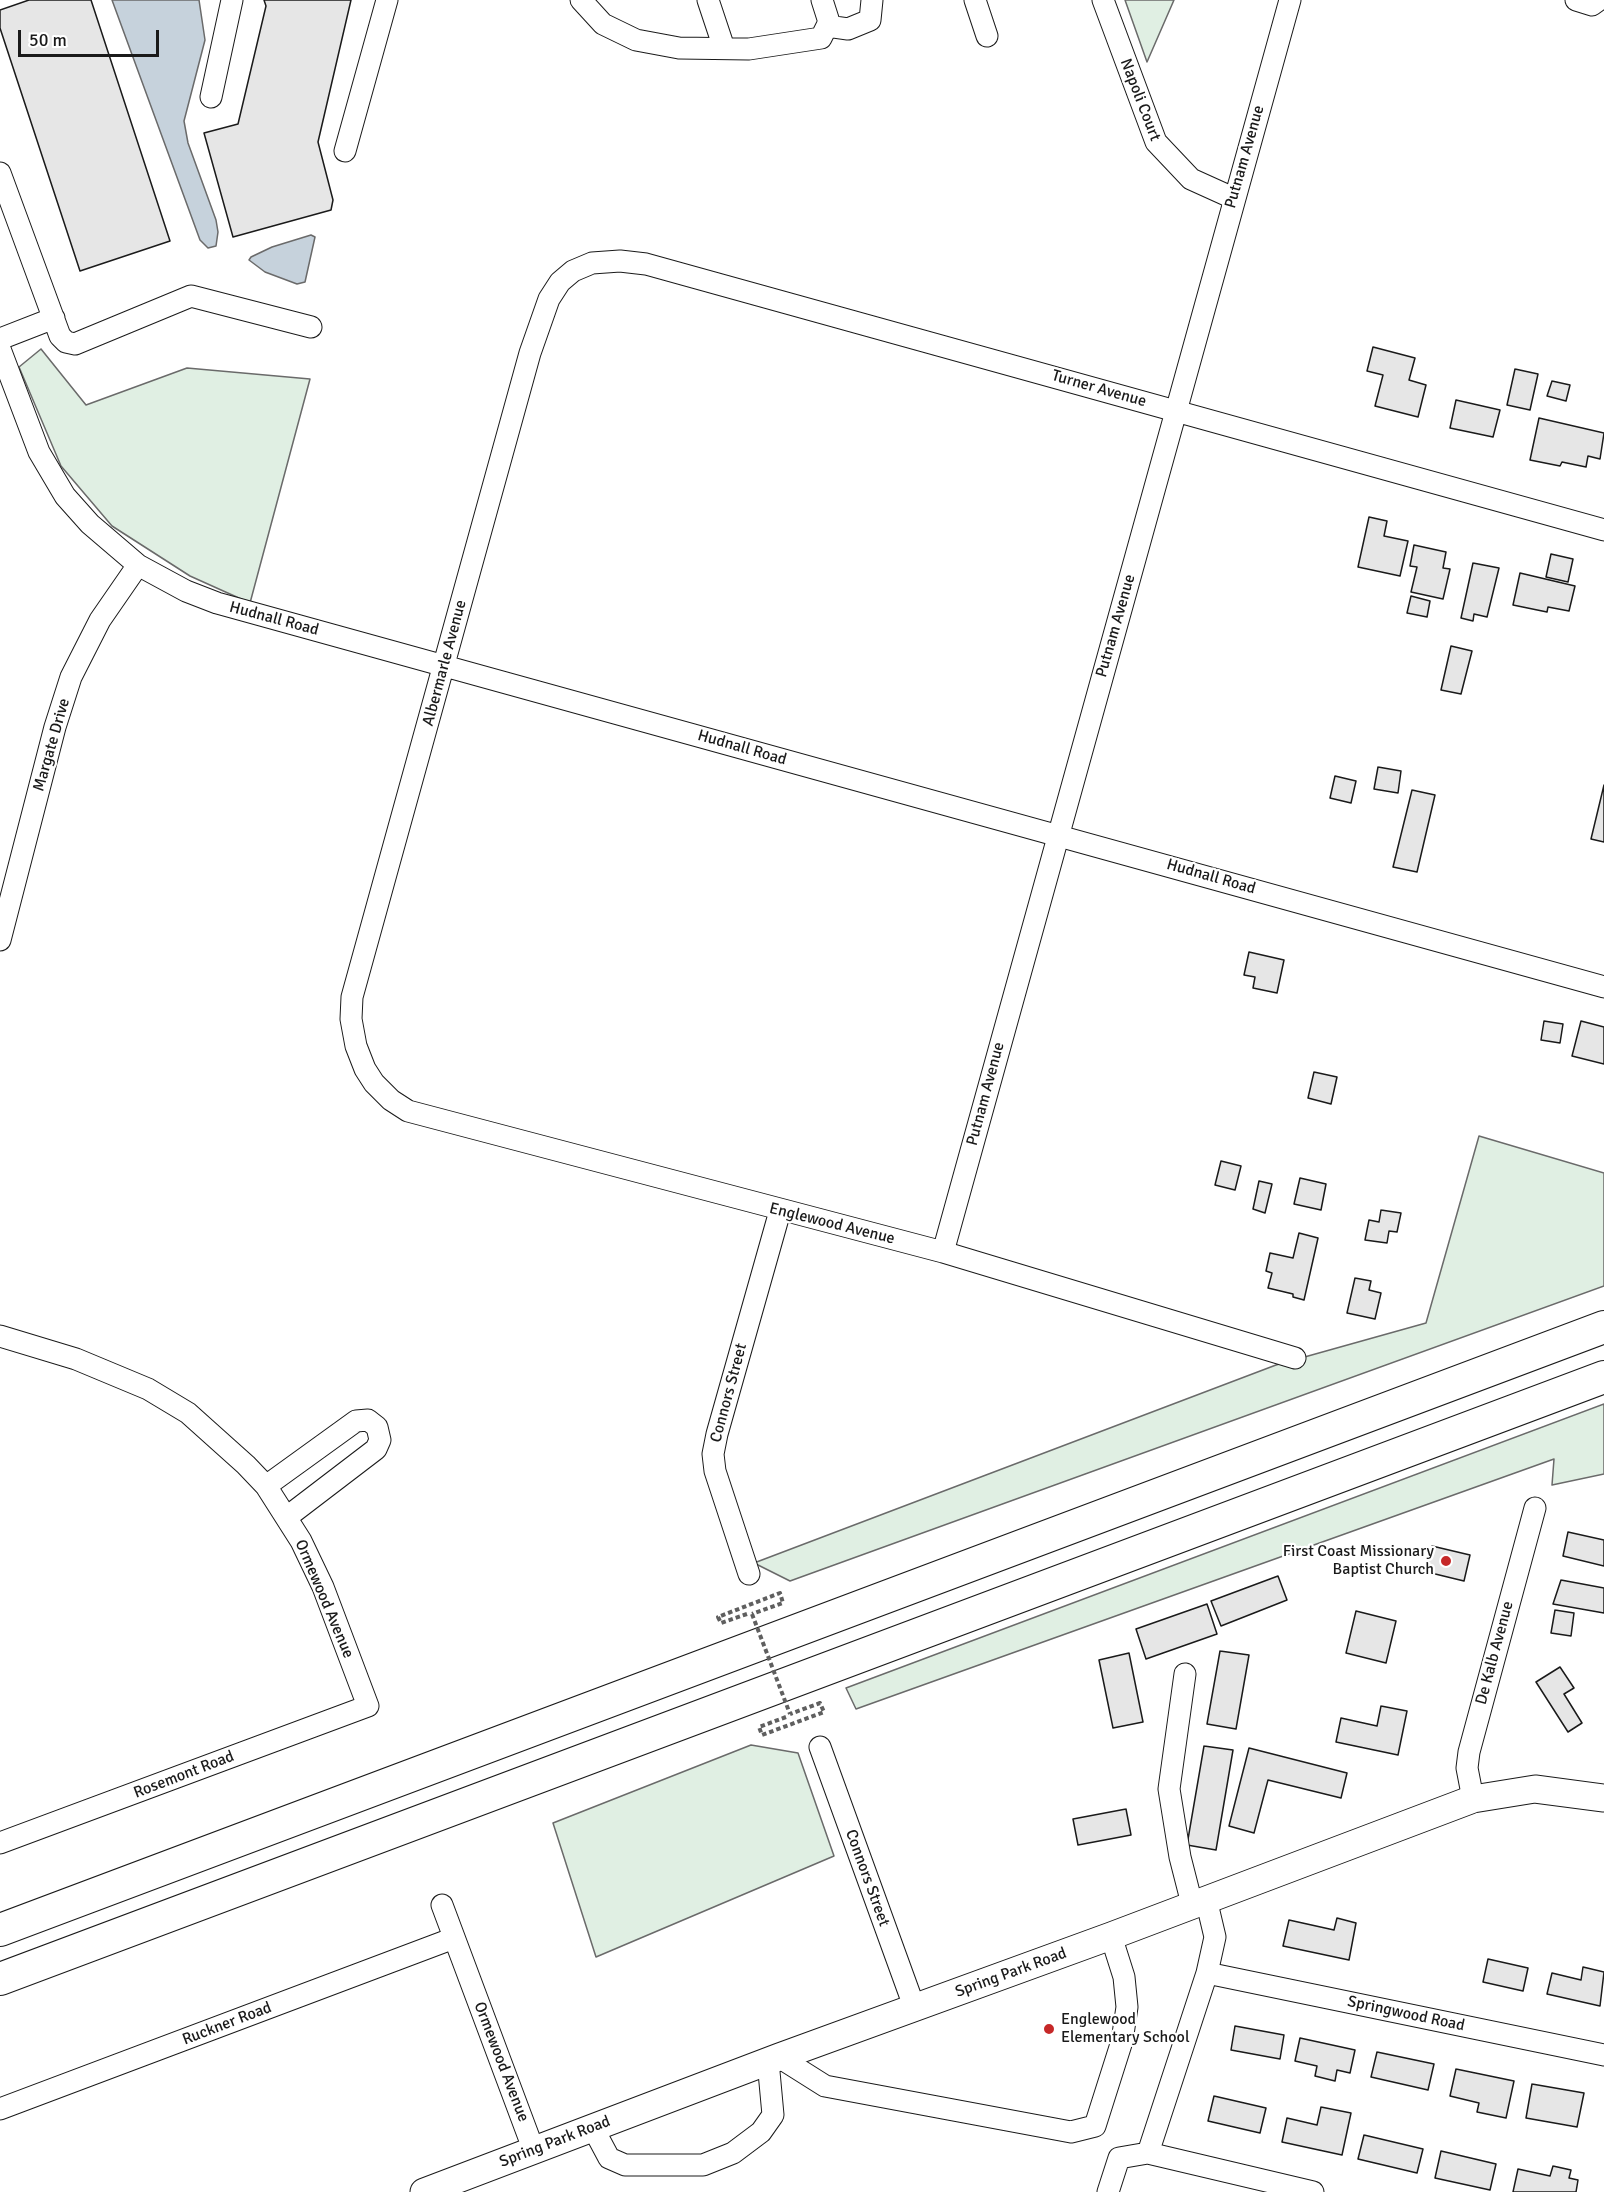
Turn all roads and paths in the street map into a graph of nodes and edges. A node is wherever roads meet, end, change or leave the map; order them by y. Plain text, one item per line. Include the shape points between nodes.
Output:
1 (232, 0) edge
2 (387, 0) edge
3 (581, 0) edge
4 (708, 0) edge
5 (822, 0) edge
6 (873, 0) edge
7 (975, 0) edge
8 (1103, 0) edge
9 (1290, 0) edge
10 (1576, 0) edge
11 (1599, 0) edge
12 (827, 26) junction
13 (987, 36) dead end
14 (724, 48) junction
15 (211, 97) dead end
16 (345, 151) dead end
17 (0, 173) edge
18 (1233, 198) junction
19 (592, 263) joint
20 (54, 318) junction
21 (311, 327) dead end
22 (0, 339) edge
23 (0, 349) edge
24 (1174, 410) junction
25 (1604, 530) edge
26 (138, 565) junction
27 (445, 665) junction
28 (1057, 835) junction
29 (0, 940) edge
30 (1604, 987) edge
31 (374, 1083) joint
32 (780, 1211) junction
33 (943, 1252) junction
34 (1604, 1327) edge
35 (0, 1336) edge
36 (1295, 1358) dead end
37 (1604, 1377) edge
38 (266, 1486) junction
39 (1535, 1508) dead end
40 (287, 1517) junction
41 (749, 1574) dead end
42 (750, 1614) junction
43 (1185, 1674) dead end
44 (368, 1706) joint
45 (788, 1716) junction
46 (820, 1747) dead end
47 (1604, 1798) edge
48 (1473, 1799) junction
49 (0, 1844) edge
50 (1199, 1902) junction
51 (442, 1905) dead end
52 (0, 1929) edge
53 (1111, 1936) junction
54 (454, 1938) junction
55 (1207, 1973) junction
56 (0, 1979) edge
57 (915, 2009) junction
58 (1604, 2055) edge
59 (774, 2059) junction
60 (0, 2109) edge
61 (593, 2128) junction
62 (534, 2151) junction
63 (1148, 2153) junction
64 (424, 2192) edge
65 (1108, 2192) edge
66 (1313, 2192) edge

1 - 15 street
2 - 16 street
3 - 14 street via 603,24 636,40 679,48
4 - 14 street
5 - 12 street
6 - 12 street via 870,20 848,29
7 - 13 street
8 - 18 street, Napoli Court via 1156,142 1191,179
9 - 18 street, Putnam Avenue
10 - 11 street via 1592,5
12 - 14 street via 821,38 749,50
17 - 20 street
18 - 24 street, Putnam Avenue
19 - 24 street, Turner Avenue via 646,264
19 - 27 street, Albermarle Avenue via 573,271 549,299 530,353
20 - 21 street via 63,340 75,344 191,296
20 - 22 street
23 - 26 street, Hudnall Road via 52,478 90,524
24 - 25 street, Turner Avenue
24 - 28 street, Putnam Avenue
26 - 27 street, Hudnall Road via 217,603
26 - 29 street, Margate Drive via 100,620 71,677
27 - 28 street, Hudnall Road
27 - 31 street, Albermarle Avenue via 351,997 356,1046
28 - 30 street, Hudnall Road
28 - 33 street, Putnam Avenue
31 - 32 street, Englewood Avenue via 408,1111
32 - 33 street, Englewood Avenue
32 - 41 street, Connors Street via 713,1454
33 - 36 street, Englewood Avenue
34 - 52 highway
35 - 38 street, Ormewood Avenue via 86,1362 148,1389 215,1435
37 - 56 highway
38 - 40 street, Ormewood Avenue
38 - 40 street via 356,1421 368,1420 377,1427 380,1440 376,1449
39 - 48 street, De Kalb Avenue via 1469,1752 1467,1768
40 - 44 street, Ormewood Avenue via 323,1587
42 - 42 path via 720,1623 718,1617 780,1593 783,1603
42 - 45 path, bridge
43 - 50 street via 1169,1789 1180,1857
44 - 49 street, Rosemont Road
45 - 45 path via 820,1703 824,1712 762,1735 759,1727
46 - 57 street, Connors Street
47 - 48 main road, Spring Park Road via 1535,1789
48 - 50 main road, Spring Park Road
50 - 53 main road, Spring Park Road
50 - 55 street via 1215,1937
51 - 54 street, Ormewood Avenue
53 - 57 main road, Spring Park Road
53 - 59 street via 1124,1977 1126,2007 1122,2041 1095,2126 1071,2132 825,2086
54 - 60 street, Ruckner Road
54 - 62 street, Ormewood Avenue
55 - 58 street, Springwood Road
55 - 63 street
57 - 59 main road, Spring Park Road
59 - 61 main road, Spring Park Road
59 - 61 street via 773,2115 761,2132 733,2153 703,2165 625,2165 609,2158
61 - 62 main road, Spring Park Road
62 - 64 main road, Spring Park Road
63 - 65 street via 1119,2158
63 - 66 street

